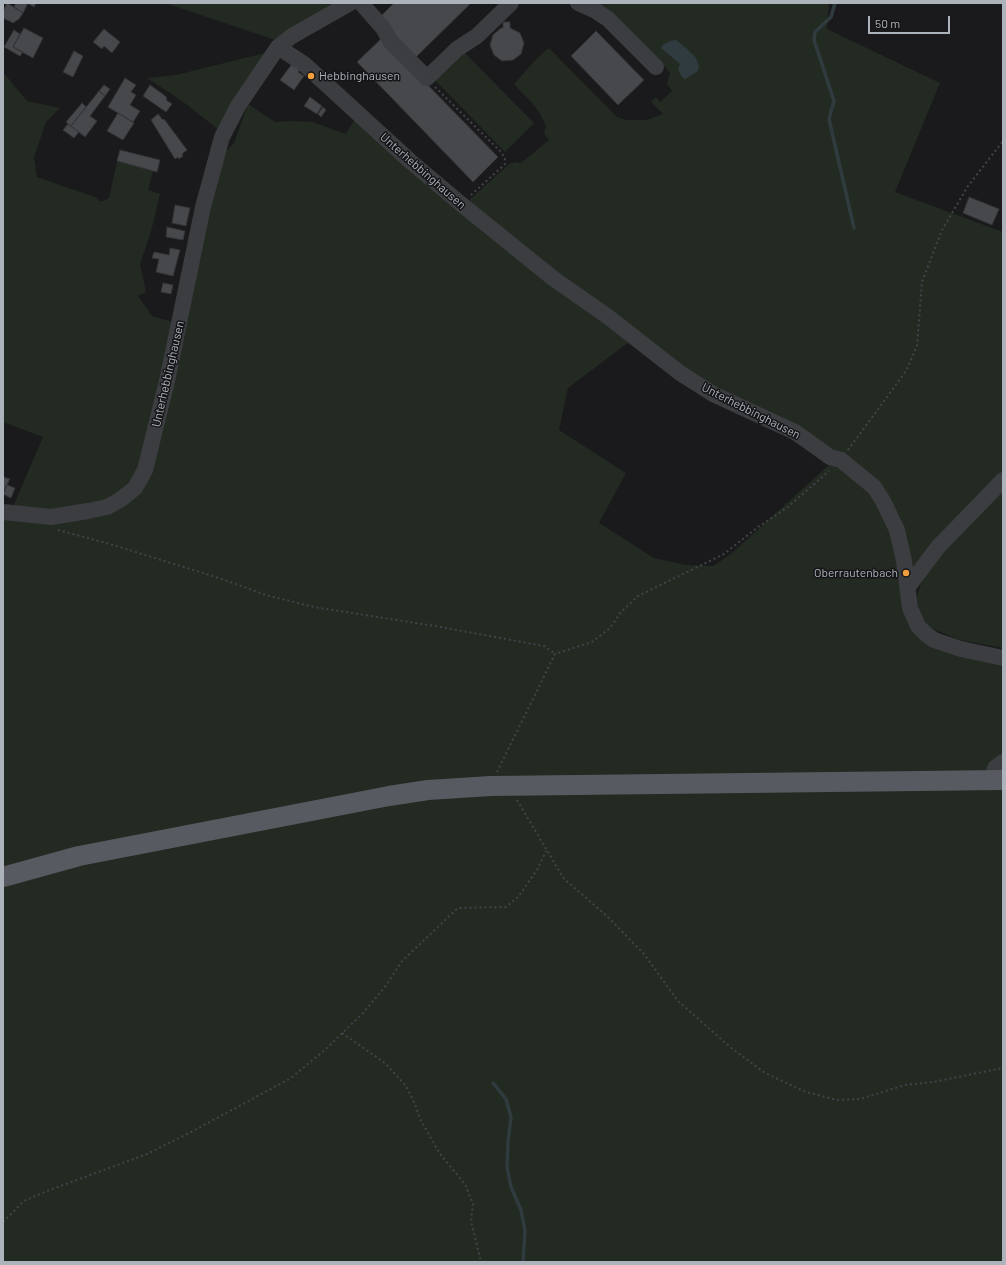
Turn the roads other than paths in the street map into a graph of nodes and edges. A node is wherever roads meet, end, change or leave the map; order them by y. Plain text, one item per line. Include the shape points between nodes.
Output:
1 (350, 3) edge
2 (361, 3) edge
3 (510, 3) edge
4 (578, 3) edge
5 (278, 47) junction
6 (656, 67) dead end
7 (1003, 480) edge
8 (3, 512) edge
9 (908, 587) junction
10 (1003, 658) edge
11 (1003, 762) edge
12 (997, 780) edge
13 (3, 877) edge

1 - 5 street via 292,36
2 - 3 street via 383,28 391,42 427,78 457,49 477,36
4 - 6 street via 608,19
5 - 8 street, Unterhebbinghausen via 238,106 220,143 203,208 167,381 145,470 136,488 107,507 88,511 51,517
5 - 9 street, Unterhebbinghausen via 304,64 461,204 680,373 713,394 795,432 830,457 841,460 874,487 893,520 900,542
7 - 9 street via 938,547
9 - 10 street via 913,616 918,626 934,640
11 - 12 street via 995,768
12 - 13 main road via 491,786 435,789 78,856

